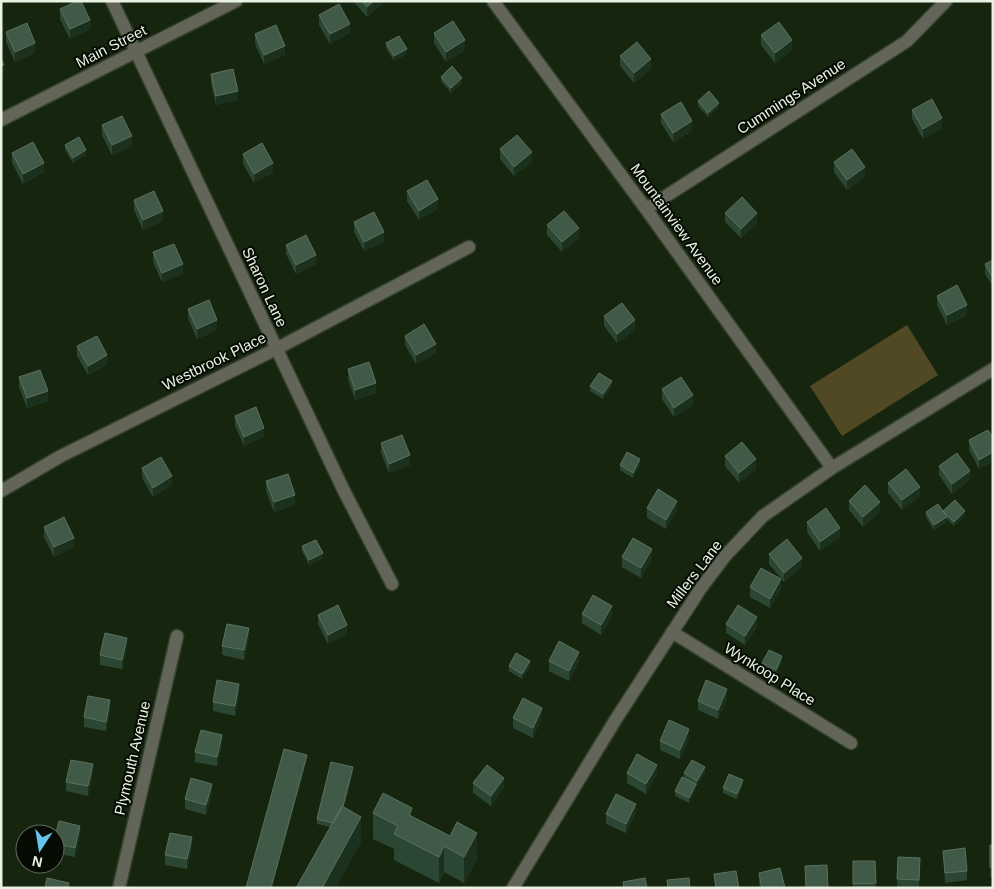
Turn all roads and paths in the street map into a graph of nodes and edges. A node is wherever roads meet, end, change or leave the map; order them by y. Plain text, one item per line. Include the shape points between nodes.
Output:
1 (112, 1) edge
2 (236, 1) edge
3 (493, 1) edge
4 (946, 1) edge
5 (136, 52) junction
6 (1, 120) edge
7 (646, 209) junction
8 (469, 247) dead end
9 (276, 349) junction
10 (993, 369) edge
11 (832, 468) junction
12 (1, 491) edge
13 (392, 584) dead end
14 (672, 632) junction
15 (177, 636) dead end
16 (851, 743) dead end
17 (119, 888) edge
18 (513, 888) edge

1 - 5 street, Sharon Lane
2 - 5 street, Main Street
3 - 7 street, Mountainview Avenue
4 - 7 street, Cummings Avenue via 907,41
5 - 6 street, Main Street
5 - 9 street, Sharon Lane
7 - 11 street, Mountainview Avenue
8 - 9 street, Westbrook Place
9 - 12 street, Westbrook Place via 61,456
9 - 13 street, Sharon Lane
10 - 11 street, Millers Lane
11 - 14 street, Millers Lane via 763,516 721,562
14 - 16 street, Wynkoop Place
14 - 18 street, Millers Lane
15 - 17 street, Plymouth Avenue

